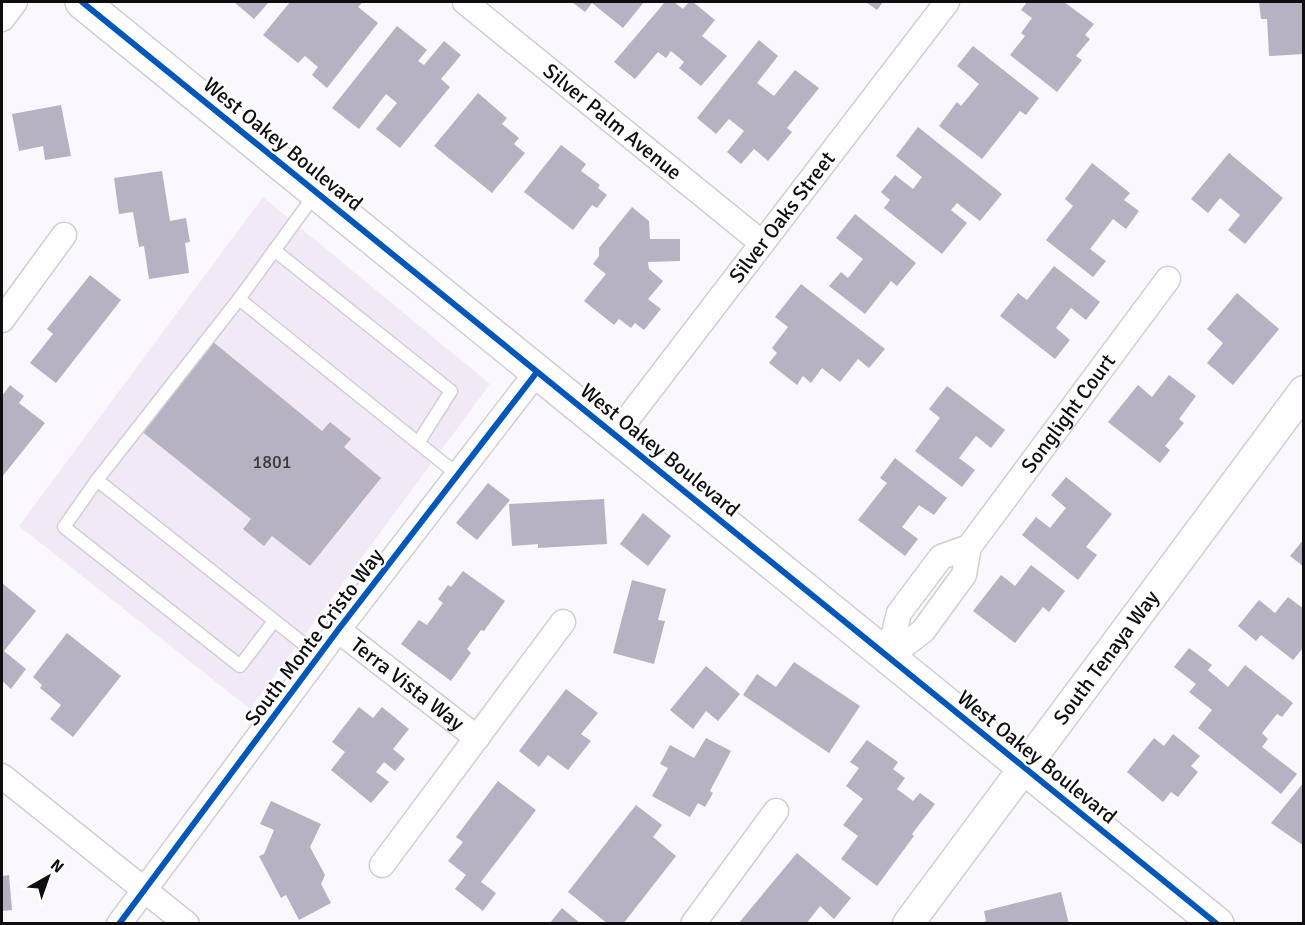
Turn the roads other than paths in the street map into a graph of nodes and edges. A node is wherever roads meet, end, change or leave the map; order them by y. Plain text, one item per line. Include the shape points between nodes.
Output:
1 (15, 2) edge
2 (82, 2) edge
3 (465, 2) edge
4 (947, 2) edge
5 (2, 20) edge
6 (316, 192) junction
7 (64, 235) dead end
8 (762, 243) junction
9 (274, 250) junction
10 (1168, 279) dead end
11 (239, 299) junction
12 (2, 320) edge
13 (537, 372) junction
14 (1304, 391) edge
15 (616, 434) junction
16 (418, 443) junction
17 (458, 475) junction
18 (97, 480) junction
19 (274, 621) junction
20 (563, 622) dead end
21 (338, 630) junction
22 (319, 657) junction
23 (888, 657) junction
24 (477, 738) junction
25 (1023, 766) junction
26 (2, 776) edge
27 (777, 811) dead end
28 (382, 865) dead end
29 (144, 890) junction
30 (694, 923) edge
31 (119, 924) edge
32 (186, 924) edge
33 (908, 924) edge
34 (1217, 924) edge

1 - 5 street
2 - 6 main road, West Oakey Boulevard
3 - 8 street, Silver Palm Avenue
4 - 8 street, Silver Oaks Street
6 - 9 lane
6 - 13 main road, West Oakey Boulevard
7 - 12 street
8 - 15 street, Silver Oaks Street
9 - 11 lane
9 - 16 lane via 451,391
10 - 23 street, Songlight Court via 969,547 964,575 934,591 922,631
11 - 16 lane
11 - 18 lane
13 - 15 main road, West Oakey Boulevard
13 - 17 street, South Monte Cristo Way
14 - 25 street, South Tenaya Way
15 - 23 main road, West Oakey Boulevard
16 - 17 lane
17 - 21 street, South Monte Cristo Way
18 - 19 lane
18 - 19 lane via 64,527 240,666
19 - 22 lane
20 - 24 street, Terra Vista Way
21 - 22 street, South Monte Cristo Way
21 - 24 street, Terra Vista Way
22 - 29 street, South Monte Cristo Way
23 - 25 main road, West Oakey Boulevard
24 - 28 street, Terra Vista Way
25 - 33 street, South Tenaya Way
25 - 34 main road, West Oakey Boulevard
26 - 29 street
27 - 30 street
29 - 31 street, South Monte Cristo Way
29 - 32 street

